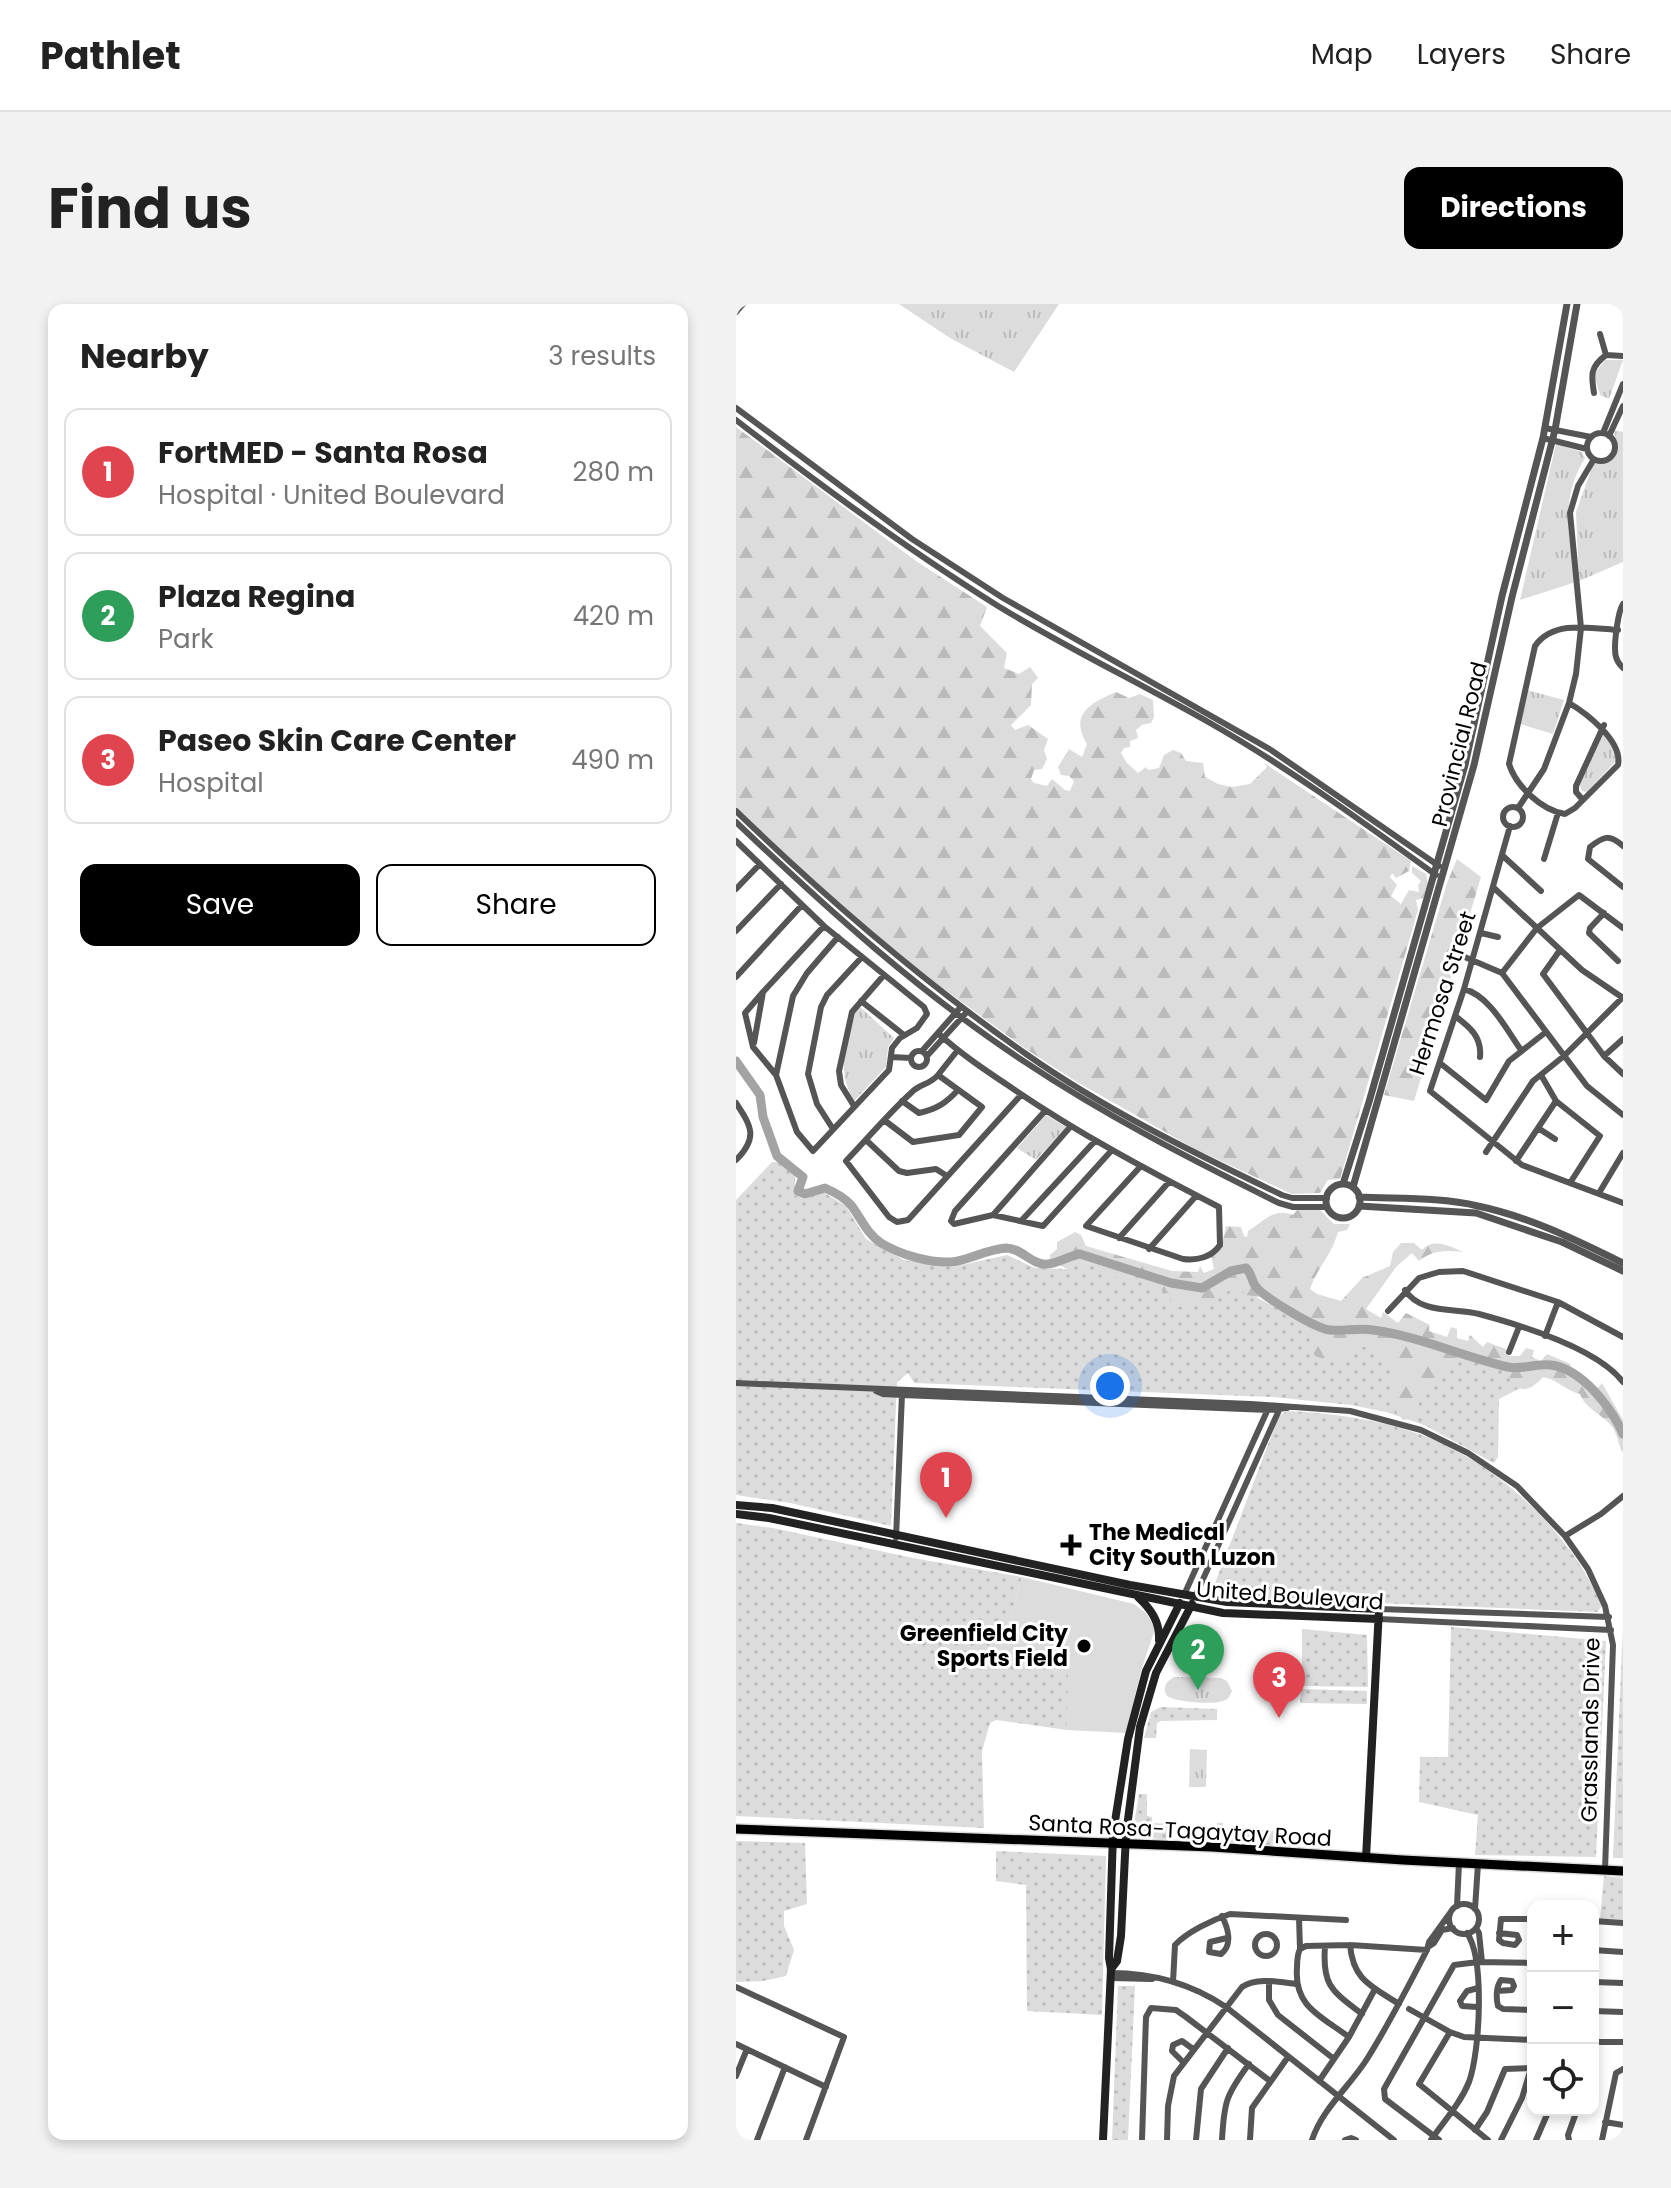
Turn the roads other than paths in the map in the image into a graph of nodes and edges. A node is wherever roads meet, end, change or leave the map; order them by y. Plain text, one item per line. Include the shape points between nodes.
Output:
1 (743, 304) edge
2 (1567, 304) edge
3 (1577, 304) edge
4 (736, 312) edge
5 (1600, 334) dead end
6 (1606, 355) junction
7 (1623, 356) edge
8 (1623, 384) edge
9 (1594, 393) dead end
10 (1623, 406) edge
11 (736, 408) edge
12 (736, 420) edge
13 (1545, 428) junction
14 (1555, 430) junction
15 (1606, 434) junction
16 (1591, 437) junction
17 (1543, 438) junction
18 (1553, 441) junction
19 (1587, 449) junction
20 (1594, 459) junction
21 (1506, 581) junction
22 (1515, 584) junction
23 (1623, 604) edge
24 (1581, 628) junction
25 (1618, 630) junction
26 (1623, 668) edge
27 (1569, 703) junction
28 (1212, 719) junction
29 (1479, 724) junction
30 (1604, 725) junction
31 (1322, 783) junction
32 (1316, 790) junction
33 (1529, 795) junction
34 (1583, 800) junction
35 (1518, 808) junction
36 (736, 811) edge
37 (1558, 813) junction
38 (736, 822) edge
39 (1510, 826) junction
40 (737, 844) edge
41 (1411, 846) junction
42 (1623, 846) edge
43 (1406, 853) junction
44 (1422, 853) junction
45 (1503, 856) junction
46 (1544, 859) dead end
47 (1416, 860) junction
48 (760, 864) junction
49 (1437, 864) junction
50 (1446, 870) junction
51 (1434, 873) junction
52 (1443, 879) junction
53 (781, 884) junction
54 (1623, 887) edge
55 (1494, 888) junction
56 (736, 889) edge
57 (1541, 891) dead end
58 (802, 905) junction
59 (1604, 913) junction
60 (824, 926) junction
61 (1537, 928) junction
62 (1623, 928) edge
63 (736, 931) edge
64 (1481, 933) junction
65 (1417, 934) junction
66 (838, 937) junction
67 (1426, 937) junction
68 (1498, 937) dead end
69 (1560, 950) junction
70 (1460, 955) dead end
71 (862, 957) junction
72 (1472, 960) junction
73 (1618, 961) dead end
74 (1502, 973) junction
75 (884, 975) junction
76 (736, 977) edge
77 (1464, 989) junction
78 (763, 992) junction
79 (1623, 998) edge
80 (861, 1001) junction
81 (962, 1012) junction
82 (1455, 1016) junction
83 (1546, 1032) junction
84 (1588, 1034) junction
85 (904, 1035) junction
86 (941, 1036) junction
87 (1623, 1039) edge
88 (753, 1047) junction
89 (1521, 1050) junction
90 (957, 1051) junction
91 (924, 1054) junction
92 (1564, 1056) junction
93 (1604, 1056) junction
94 (891, 1057) junction
95 (1480, 1057) dead end
96 (911, 1058) junction
97 (1440, 1063) junction
98 (919, 1067) junction
99 (1623, 1074) edge
100 (776, 1075) junction
101 (938, 1075) junction
102 (1541, 1075) junction
103 (924, 1084) junction
104 (958, 1090) junction
105 (1021, 1095) junction
106 (902, 1101) junction
107 (1556, 1101) junction
108 (736, 1103) edge
109 (854, 1106) junction
110 (1045, 1111) junction
111 (743, 1113) junction
112 (1623, 1115) edge
113 (736, 1120) edge
114 (884, 1120) junction
115 (1071, 1126) junction
116 (1538, 1128) junction
117 (833, 1129) junction
118 (1555, 1139) dead end
119 (866, 1140) junction
120 (1095, 1141) junction
121 (1493, 1143) junction
122 (1112, 1150) junction
123 (1486, 1152) dead end
124 (1623, 1153) edge
125 (736, 1160) edge
126 (1516, 1161) junction
127 (1140, 1167) junction
128 (947, 1176) junction
129 (1169, 1182) junction
130 (1570, 1183) junction
131 (1343, 1184) junction
132 (1353, 1187) junction
133 (1599, 1193) junction
134 (1196, 1196) junction
135 (1359, 1197) junction
136 (1327, 1202) junction
137 (1623, 1203) edge
138 (1359, 1206) junction
139 (993, 1215) junction
140 (1021, 1221) junction
141 (1119, 1238) junction
142 (1149, 1249) junction
143 (1623, 1263) edge
144 (1623, 1271) edge
145 (1405, 1290) junction
146 (1558, 1302) junction
147 (1388, 1311) dead end
148 (1519, 1327) junction
149 (1545, 1336) junction
150 (1623, 1337) edge
151 (1509, 1352) dead end
152 (1623, 1382) edge
153 (736, 1383) edge
154 (902, 1393) junction
155 (1269, 1407) junction
156 (1283, 1408) junction
157 (1623, 1496) edge
158 (736, 1505) edge
159 (736, 1514) edge
160 (1220, 1514) junction
161 (1231, 1517) junction
162 (1565, 1536) junction
163 (896, 1540) junction
164 (1184, 1595) junction
165 (1138, 1596) junction
166 (1195, 1597) junction
167 (1179, 1604) junction
168 (1191, 1607) junction
169 (1379, 1609) junction
170 (1487, 1613) junction
171 (1609, 1617) junction
172 (1379, 1619) junction
173 (1486, 1624) junction
174 (1611, 1630) junction
175 (1159, 1643) junction
176 (1141, 1701) junction
177 (736, 1829) edge
178 (1112, 1844) junction
179 (1126, 1844) junction
180 (1366, 1858) junction
181 (1459, 1863) junction
182 (1478, 1864) junction
183 (1605, 1870) junction
184 (1623, 1871) edge
185 (1457, 1906) junction
186 (1475, 1909) junction
187 (1450, 1913) junction
188 (1222, 1916) junction
189 (1267, 1918) junction
190 (1299, 1918) junction
191 (1527, 1919) edge
192 (1346, 1920) dead end
193 (1599, 1921) edge
194 (1623, 1923) edge
195 (1453, 1928) junction
196 (1476, 1928) junction
197 (1266, 1933) dead end
198 (1467, 1933) junction
199 (1499, 1933) dead end
200 (1227, 1938) dead end
201 (1433, 1940) junction
202 (1350, 1945) junction
203 (1325, 1946) junction
204 (1300, 1949) junction
205 (1428, 1949) junction
206 (1599, 1950) edge
207 (1623, 1952) edge
208 (1480, 1962) junction
209 (1527, 1963) edge
210 (1113, 1974) junction
211 (1156, 1979) junction
212 (1269, 1981) junction
213 (1173, 1982) junction
214 (1599, 1982) edge
215 (1623, 1983) edge
216 (1296, 1984) junction
217 (736, 1987) edge
218 (1478, 1988) junction
219 (1375, 1989) junction
220 (1497, 1991) dead end
221 (1399, 2004) junction
222 (1226, 2007) junction
223 (1477, 2007) junction
224 (1409, 2009) dead end
225 (1527, 2010) edge
226 (1599, 2011) edge
227 (1623, 2012) edge
228 (1362, 2014) junction
229 (1425, 2018) junction
230 (1208, 2032) junction
231 (1450, 2032) junction
232 (1349, 2037) junction
233 (1477, 2038) junction
234 (1527, 2040) edge
235 (1599, 2042) edge
236 (1623, 2042) edge
237 (736, 2044) edge
238 (1228, 2048) junction
239 (747, 2049) junction
240 (1193, 2049) junction
241 (1288, 2057) junction
242 (1334, 2059) junction
243 (1183, 2062) junction
244 (1249, 2064) junction
245 (785, 2067) junction
246 (1527, 2068) edge
247 (1623, 2069) edge
248 (736, 2076) edge
249 (1270, 2081) junction
250 (1319, 2081) junction
251 (1527, 2083) edge
252 (826, 2087) junction
253 (1339, 2097) junction
254 (1452, 2111) junction
255 (1547, 2116) edge
256 (1575, 2116) edge
257 (1605, 2122) junction
258 (1623, 2125) edge
259 (1475, 2130) junction
260 (1435, 2139) edge
261 (1537, 2139) edge
262 (757, 2140) edge
263 (806, 2140) edge
264 (1103, 2140) edge
265 (1142, 2140) edge
266 (1167, 2140) edge
267 (1196, 2140) edge
268 (1222, 2140) edge
269 (1250, 2140) edge
270 (1312, 2140) edge
271 (1345, 2140) edge
272 (1356, 2140) edge
273 (1394, 2140) edge
274 (1488, 2140) edge
275 (1501, 2140) edge
276 (1569, 2140) edge
277 (1602, 2140) edge

1 - 4 street
2 - 13 street, Provincial Road
3 - 14 street, Provincial Road
5 - 6 street
6 - 7 street
6 - 9 street via 1590,373
8 - 15 street
10 - 15 street
11 - 28 street via 877,514 1003,598
12 - 28 street via 859,513 998,606 1078,653
13 - 14 street
13 - 17 street, Provincial Road
14 - 16 street
14 - 18 street, Provincial Road
15 - 16 street
15 - 20 street via 1615,447 1613,454 1603,461
16 - 19 street
17 - 18 street
17 - 21 street, Provincial Road
18 - 19 street
18 - 22 street, Provincial Road
19 - 20 street
20 - 24 street via 1570,513
21 - 22 street
21 - 29 street, Provincial Road
22 - 29 street, Provincial Road
23 - 25 street
24 - 25 street
24 - 27 street
24 - 33 street via 1556,630 1535,646 1509,764
25 - 26 street via 1616,659
27 - 30 street
27 - 33 street
28 - 31 street
28 - 32 street
29 - 49 street, Provincial Road
29 - 50 street, Provincial Road
30 - 34 street via 1576,786
30 - 34 street via 1619,746 1622,761
31 - 32 street
31 - 41 street
32 - 43 street
33 - 35 street
33 - 37 street
34 - 37 street via 1570,812
35 - 39 street via 1522,821
35 - 39 street via 1504,812
36 - 81 street
37 - 46 street
38 - 81 street via 902,972
39 - 45 street, Hermosa Street
40 - 48 street
41 - 43 street
41 - 44 street
42 - 54 street via 1603,836 1590,847 1588,859
43 - 47 street
44 - 47 street
44 - 49 street
45 - 55 street, Hermosa Street
45 - 57 street
47 - 51 street
48 - 53 street
48 - 56 street
49 - 50 street
49 - 51 street, Provincial Road
50 - 52 street, Provincial Road
51 - 52 street
51 - 65 street, Provincial Road
52 - 67 street, Provincial Road
53 - 58 street
53 - 63 street
55 - 61 street
55 - 64 street, Hermosa Street
58 - 60 street
58 - 76 street
59 - 61 street via 1579,895
59 - 62 street
59 - 73 street via 1589,933
60 - 66 street
60 - 78 street
61 - 69 street
61 - 74 street
64 - 68 street
64 - 72 street, Hermosa Street
65 - 67 street
65 - 131 street, Provincial Road
66 - 71 street
66 - 100 street via 793,996
67 - 132 street, Provincial Road
69 - 79 street
69 - 84 street via 1543,974
70 - 72 street
71 - 75 street
71 - 117 street via 821,1007 808,1074 817,1104
72 - 74 street
72 - 77 street, Hermosa Street
74 - 83 street
75 - 80 street
75 - 85 street via 927,1014
77 - 82 street, Hermosa Street
77 - 89 street via 1485,1001
78 - 88 street
78 - 88 street via 745,1013
79 - 84 street
80 - 85 street
80 - 109 street via 852,1012 839,1071
81 - 86 street
81 - 136 street via 1158,1134 1286,1197
82 - 95 street via 1477,1036
82 - 97 street, Hermosa Street
83 - 89 street
83 - 92 street
84 - 92 street
84 - 93 street
85 - 94 street
86 - 90 street
86 - 91 street
87 - 93 street
88 - 100 street
89 - 97 street via 1486,1100
90 - 101 street
90 - 105 street
91 - 96 street via 915,1052
91 - 98 street via 926,1064
92 - 102 street
92 - 112 street via 1587,1086
93 - 99 street
94 - 96 street
94 - 109 street via 889,1070
96 - 98 street
97 - 121 street, Hermosa Street via 1430,1091
98 - 103 street
100 - 117 street via 797,1132 813,1151
101 - 103 street
101 - 104 street
102 - 107 street
102 - 121 street
103 - 106 street
104 - 106 street via 947,1102 919,1113
104 - 114 street via 982,1107 959,1135 913,1142
105 - 110 street
105 - 128 street
106 - 114 street
107 - 116 street
107 - 130 street via 1600,1136
108 - 111 street
109 - 117 street
110 - 115 street
110 - 139 street via 951,1221
111 - 113 street
111 - 125 street via 752,1137
114 - 119 street
115 - 120 street
115 - 139 street
116 - 118 street
116 - 126 street
119 - 128 street via 899,1171 936,1169
119 - 128 street via 846,1161 897,1222 908,1220
120 - 122 street
120 - 140 street
121 - 123 street
121 - 126 street, Hermosa Street
122 - 127 street
122 - 140 street via 1043,1226
124 - 133 street
126 - 130 street, Hermosa Street
127 - 129 street
127 - 141 street via 1086,1226
129 - 134 street
129 - 141 street
130 - 133 street, Hermosa Street
131 - 132 street
131 - 136 street via 1331,1189
132 - 135 street
133 - 137 street, Hermosa Street
134 - 142 street
134 - 142 street via 1219,1207 1217,1250 1191,1260
135 - 138 street
135 - 143 street via 1454,1202 1501,1211
136 - 138 street via 1335,1216 1344,1218
138 - 144 street via 1476,1213 1562,1242
139 - 140 street
141 - 142 street
145 - 146 street via 1419,1278 1463,1271
145 - 147 street
145 - 148 street via 1421,1304
146 - 149 street
146 - 150 street
148 - 149 street
148 - 151 street
149 - 152 street via 1585,1352
153 - 154 street, Grasslands Drive
154 - 155 street, Grasslands Drive
154 - 163 street
155 - 156 street, Grasslands Drive
155 - 160 street
156 - 161 street
156 - 162 street, Grasslands Drive via 1350,1411 1421,1430 1517,1486
157 - 162 street
158 - 163 main road, United Boulevard via 772,1508
159 - 163 main road, United Boulevard
160 - 161 street
160 - 164 street
161 - 166 street
162 - 171 street, Grasslands Drive via 1597,1585
163 - 164 main road, United Boulevard
163 - 165 main road, United Boulevard
164 - 166 main road, United Boulevard
164 - 167 main road
165 - 167 main road, United Boulevard
165 - 175 main road via 1156,1620
166 - 168 main road
166 - 169 main road, United Boulevard
167 - 168 main road, United Boulevard
167 - 175 main road
168 - 172 main road, United Boulevard
168 - 176 main road
169 - 170 street, United Boulevard
169 - 172 main road
170 - 171 street, United Boulevard
170 - 173 street
171 - 174 street, Grasslands Drive
172 - 173 street, United Boulevard
172 - 180 main road
173 - 174 street, United Boulevard
174 - 183 street, Grasslands Drive
175 - 176 main road
176 - 178 main road
176 - 179 main road
177 - 178 main road, Santa Rosa-Tagaytay Road
178 - 179 main road, Santa Rosa-Tagaytay Road
178 - 210 main road
179 - 180 main road, Santa Rosa-Tagaytay Road
179 - 210 main road via 1121,1936
180 - 181 main road, Santa Rosa-Tagaytay Road
181 - 182 main road, Santa Rosa-Tagaytay Road
181 - 185 street
182 - 183 main road, Santa Rosa-Tagaytay Road
182 - 186 street
183 - 184 main road, Santa Rosa-Tagaytay Road
185 - 186 street
185 - 187 street
186 - 196 street
187 - 195 street
187 - 201 street
188 - 189 street
188 - 200 street
188 - 213 street via 1175,1945
189 - 190 street
189 - 197 street
190 - 192 street
190 - 204 street
191 - 199 street via 1503,1918
193 - 194 street
195 - 198 street
195 - 201 street
196 - 198 street
196 - 208 street
198 - 208 street
201 - 205 street
202 - 203 street
202 - 205 street
202 - 219 street via 1356,1971
203 - 204 street
203 - 228 street via 1328,1985
204 - 216 street
205 - 221 street
206 - 207 street
208 - 209 street
208 - 218 street
208 - 229 street via 1451,1968
210 - 211 street
210 - 211 street via 1122,1981
210 - 264 main road
211 - 213 street
212 - 216 street
212 - 222 street via 1247,1983
212 - 242 street via 1269,2000 1278,2015
213 - 222 street via 1202,1991
214 - 215 street
216 - 232 street via 1308,2007
217 - 252 street via 842,2035
218 - 223 street
218 - 223 street via 1467,1991 1460,2001 1462,2006
219 - 221 street
219 - 228 street
220 - 225 street via 1498,2006
221 - 253 street
222 - 230 street
222 - 241 street
223 - 233 street
224 - 229 street
226 - 227 street
228 - 232 street
229 - 231 street
229 - 260 street via 1382,2094
230 - 238 street
230 - 240 street
230 - 265 street via 1176,2010 1148,2012
231 - 233 street
231 - 254 street via 1419,2084
232 - 242 street
233 - 234 street
233 - 254 street via 1469,2082
235 - 236 street
237 - 239 street
238 - 244 street
238 - 267 street via 1201,2089
239 - 245 street
239 - 248 street
240 - 243 street
240 - 243 street via 1182,2041 1173,2045
241 - 249 street
241 - 250 street
242 - 250 street
243 - 266 street via 1171,2090
244 - 249 street
244 - 268 street via 1224,2105
245 - 252 street
245 - 262 street
246 - 259 street via 1505,2069
247 - 257 street via 1616,2073
249 - 269 street via 1252,2108
250 - 253 street
251 - 275 street
252 - 263 street
253 - 270 street
253 - 273 street
254 - 259 street
254 - 260 street
255 - 261 street
256 - 276 street
257 - 258 street
257 - 277 street
259 - 274 street
271 - 272 street

